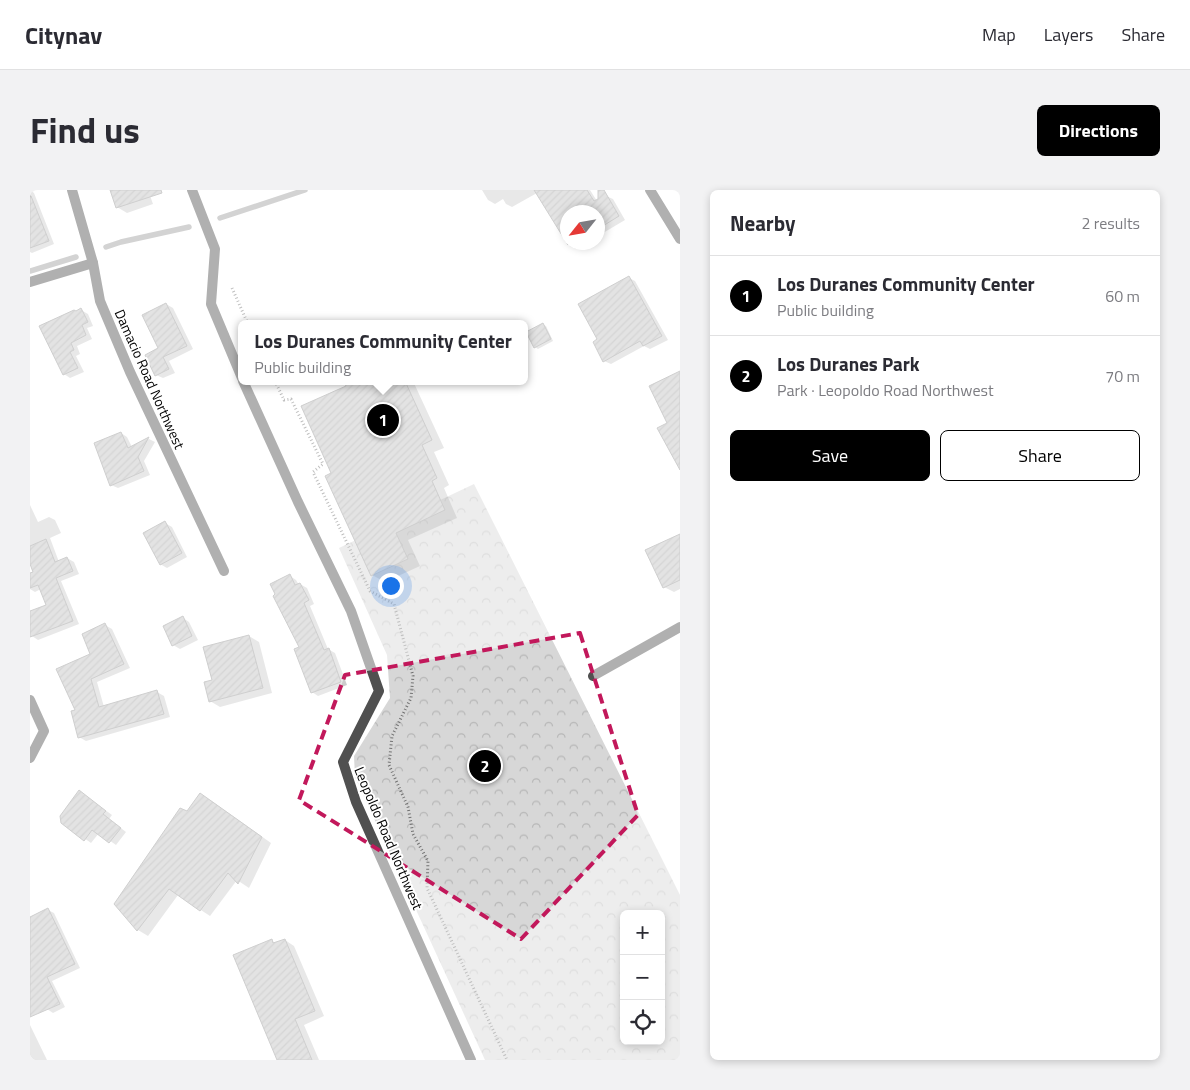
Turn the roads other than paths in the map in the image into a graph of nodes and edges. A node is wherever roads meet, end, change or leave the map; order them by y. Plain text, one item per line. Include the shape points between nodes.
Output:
1 (72, 190) edge
2 (192, 190) edge
3 (650, 190) edge
4 (680, 239) edge
5 (93, 264) junction
6 (30, 282) edge
7 (238, 370) edge
8 (244, 385) edge
9 (224, 571) dead end
10 (680, 627) edge
11 (593, 676) dead end
12 (30, 700) edge
13 (30, 758) edge
14 (471, 1060) edge

1 - 5 street, Damacio Road Northwest
2 - 7 street, Leopoldo Road Northwest via 214,249 210,304
3 - 4 street
5 - 6 street
5 - 9 street, Damacio Road Northwest via 100,301 130,372
8 - 14 street, Leopoldo Road Northwest via 351,612 379,691 343,762 356,802
10 - 11 street
12 - 13 street via 44,732

